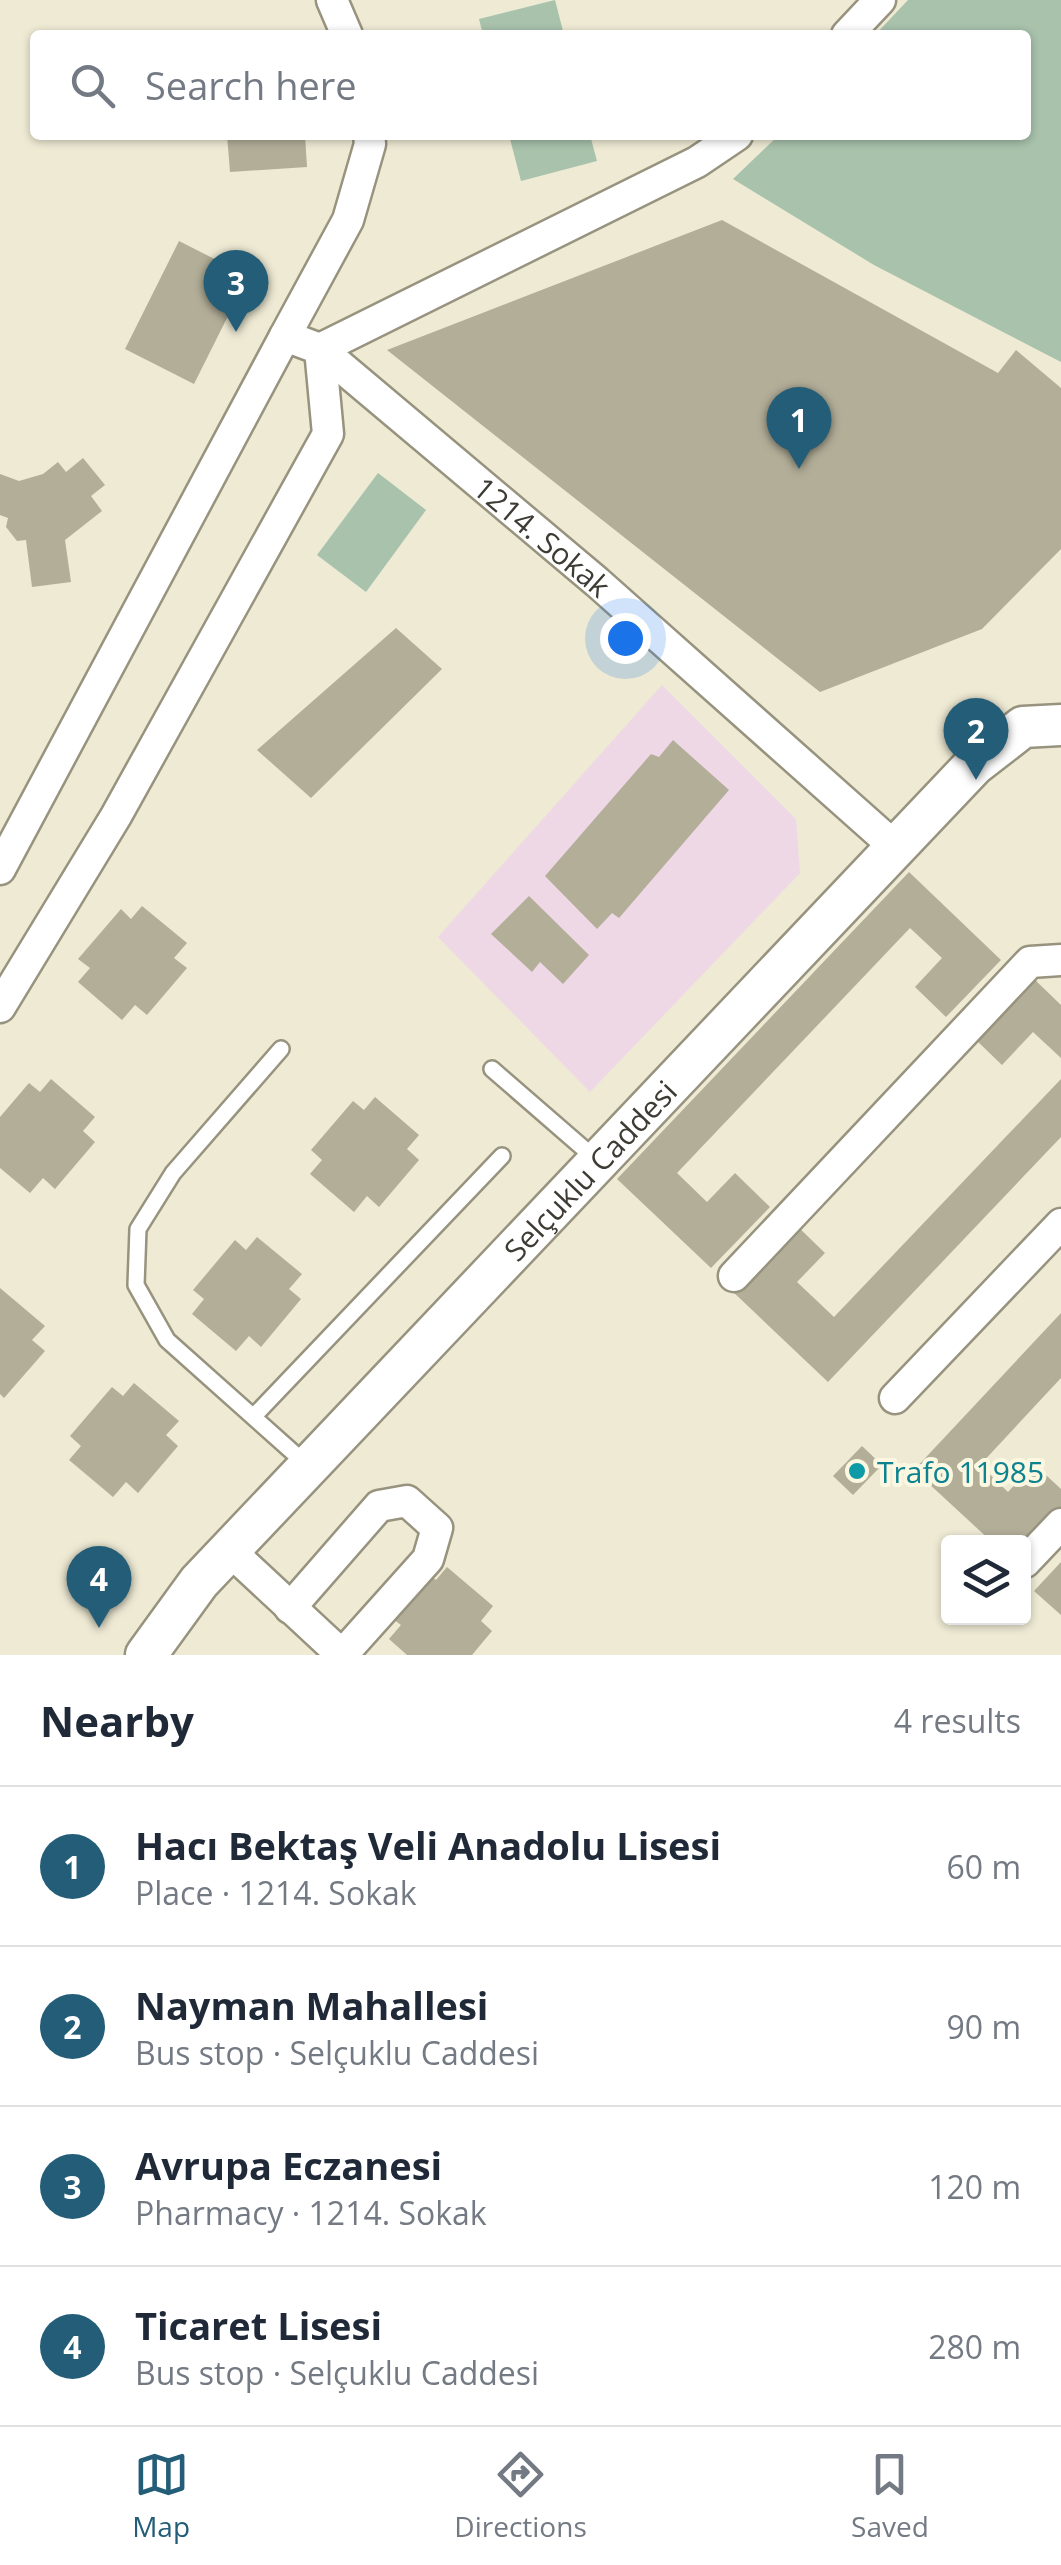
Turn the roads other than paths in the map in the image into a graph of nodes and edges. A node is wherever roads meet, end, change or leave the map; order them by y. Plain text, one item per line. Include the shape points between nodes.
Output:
1 (332, 0) edge
2 (880, 0) edge
3 (344, 30) edge
4 (851, 30) edge
5 (370, 140) edge
6 (730, 140) edge
7 (285, 336) junction
8 (320, 349) junction
9 (1061, 725) edge
10 (896, 848) junction
11 (0, 870) edge
12 (1061, 960) edge
13 (0, 1007) edge
14 (281, 1049) dead end
15 (492, 1069) dead end
16 (502, 1156) dead end
17 (598, 1161) junction
18 (1061, 1224) edge
19 (734, 1276) dead end
20 (896, 1398) dead end
21 (254, 1416) junction
22 (308, 1466) junction
23 (1061, 1524) edge
24 (229, 1550) junction
25 (1031, 1555) edge
26 (290, 1608) junction
27 (146, 1655) edge
28 (342, 1655) edge

1 - 3 street
2 - 4 street
5 - 7 street via 348,220
6 - 8 street via 698,162
7 - 8 street, 1214. Sokak
7 - 11 street
8 - 10 street, 1214. Sokak via 597,582
8 - 13 street via 328,434 116,816
9 - 10 street, Selçuklu Caddesi via 1022,728 974,765
10 - 17 street, Selçuklu Caddesi
12 - 19 street via 1030,962
14 - 21 lane via 173,1174 138,1229 136,1284 167,1340
15 - 17 lane
16 - 21 lane
17 - 22 street, Selçuklu Caddesi
18 - 20 street
21 - 22 lane
22 - 24 street, Selçuklu Caddesi
23 - 25 street
24 - 26 street
24 - 27 street, Selçuklu Caddesi
26 - 28 street
26 - 28 street via 379,1506 407,1502 437,1528 428,1559

